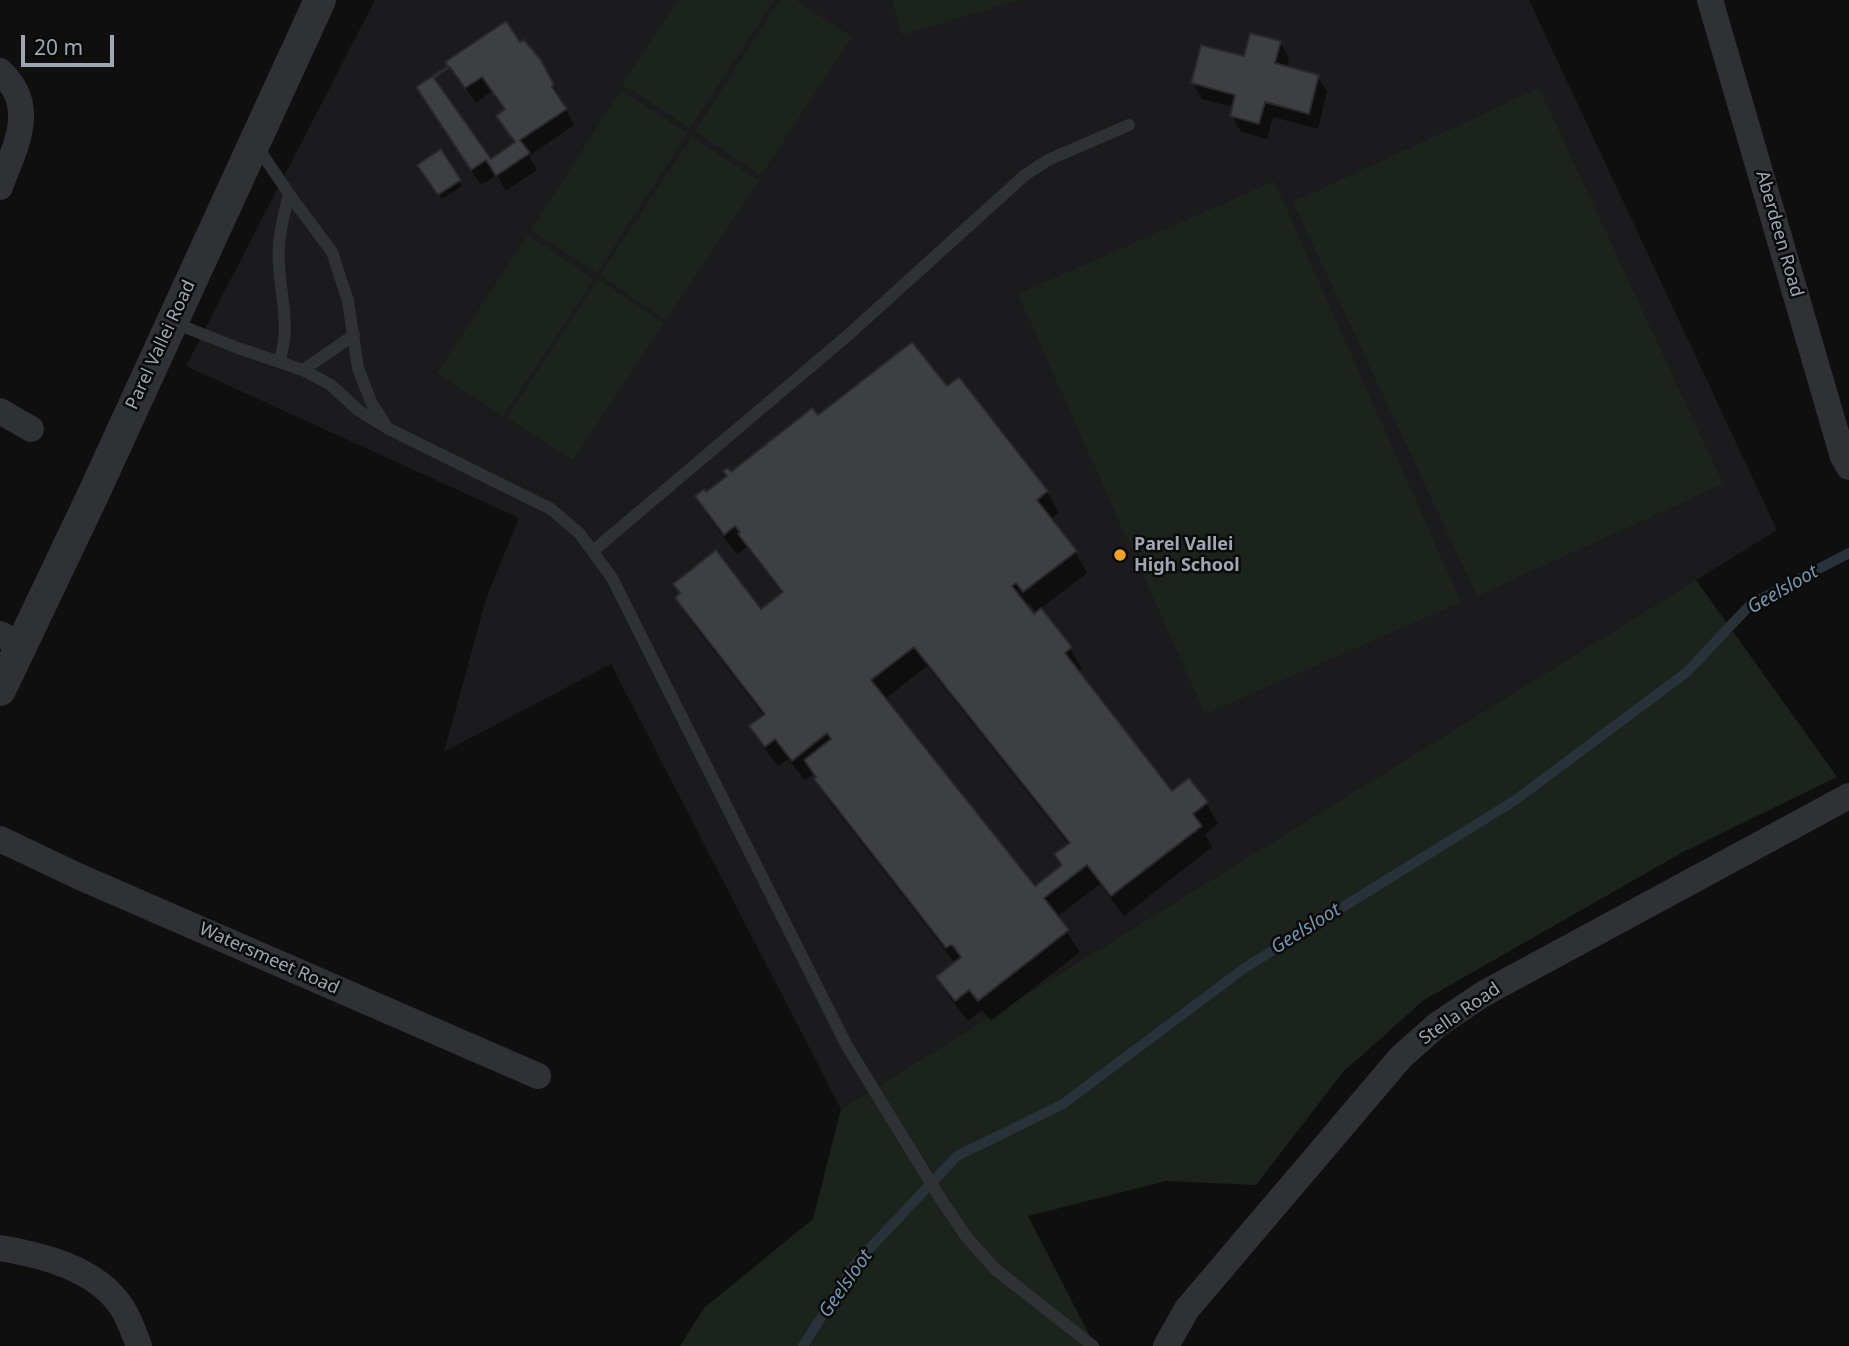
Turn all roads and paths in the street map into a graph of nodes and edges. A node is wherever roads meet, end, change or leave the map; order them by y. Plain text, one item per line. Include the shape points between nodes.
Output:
1 (320, 0) edge
2 (1710, 0) edge
3 (0, 71) edge
4 (1129, 125) dead end
5 (255, 142) junction
6 (0, 187) edge
7 (289, 194) junction
8 (172, 322) junction
9 (354, 335) junction
10 (279, 362) junction
11 (303, 370) junction
12 (0, 411) edge
13 (387, 428) junction
14 (31, 429) dead end
15 (1849, 467) edge
16 (593, 551) junction
17 (11, 640) edge
18 (0, 690) edge
19 (1848, 799) edge
20 (0, 839) edge
21 (538, 1076) dead end
22 (0, 1248) edge
23 (139, 1346) edge
24 (1093, 1346) edge
25 (1166, 1346) edge

1 - 5 street, Parel Vallei Road
2 - 15 street, Aberdeen Road
3 - 6 street via 16,89 22,112 17,142
4 - 16 lane via 1048,160 1026,175 847,337
5 - 7 lane
5 - 8 street, Parel Vallei Road
7 - 9 lane via 331,252 342,278
7 - 10 lane via 279,239 287,333
8 - 10 lane
8 - 17 street, Parel Vallei Road
9 - 11 lane
9 - 13 lane via 358,368
10 - 11 lane
11 - 13 lane via 331,385
12 - 14 street
13 - 16 lane via 551,509
16 - 24 lane via 612,578 847,1046 942,1201 995,1269
17 - 18 street, Parel Vallei Road
19 - 25 street, Stella Road via 1483,995 1437,1025 1401,1057 1187,1309
20 - 21 street, Watersmeet Road
22 - 23 street via 50,1259 95,1281 120,1304

